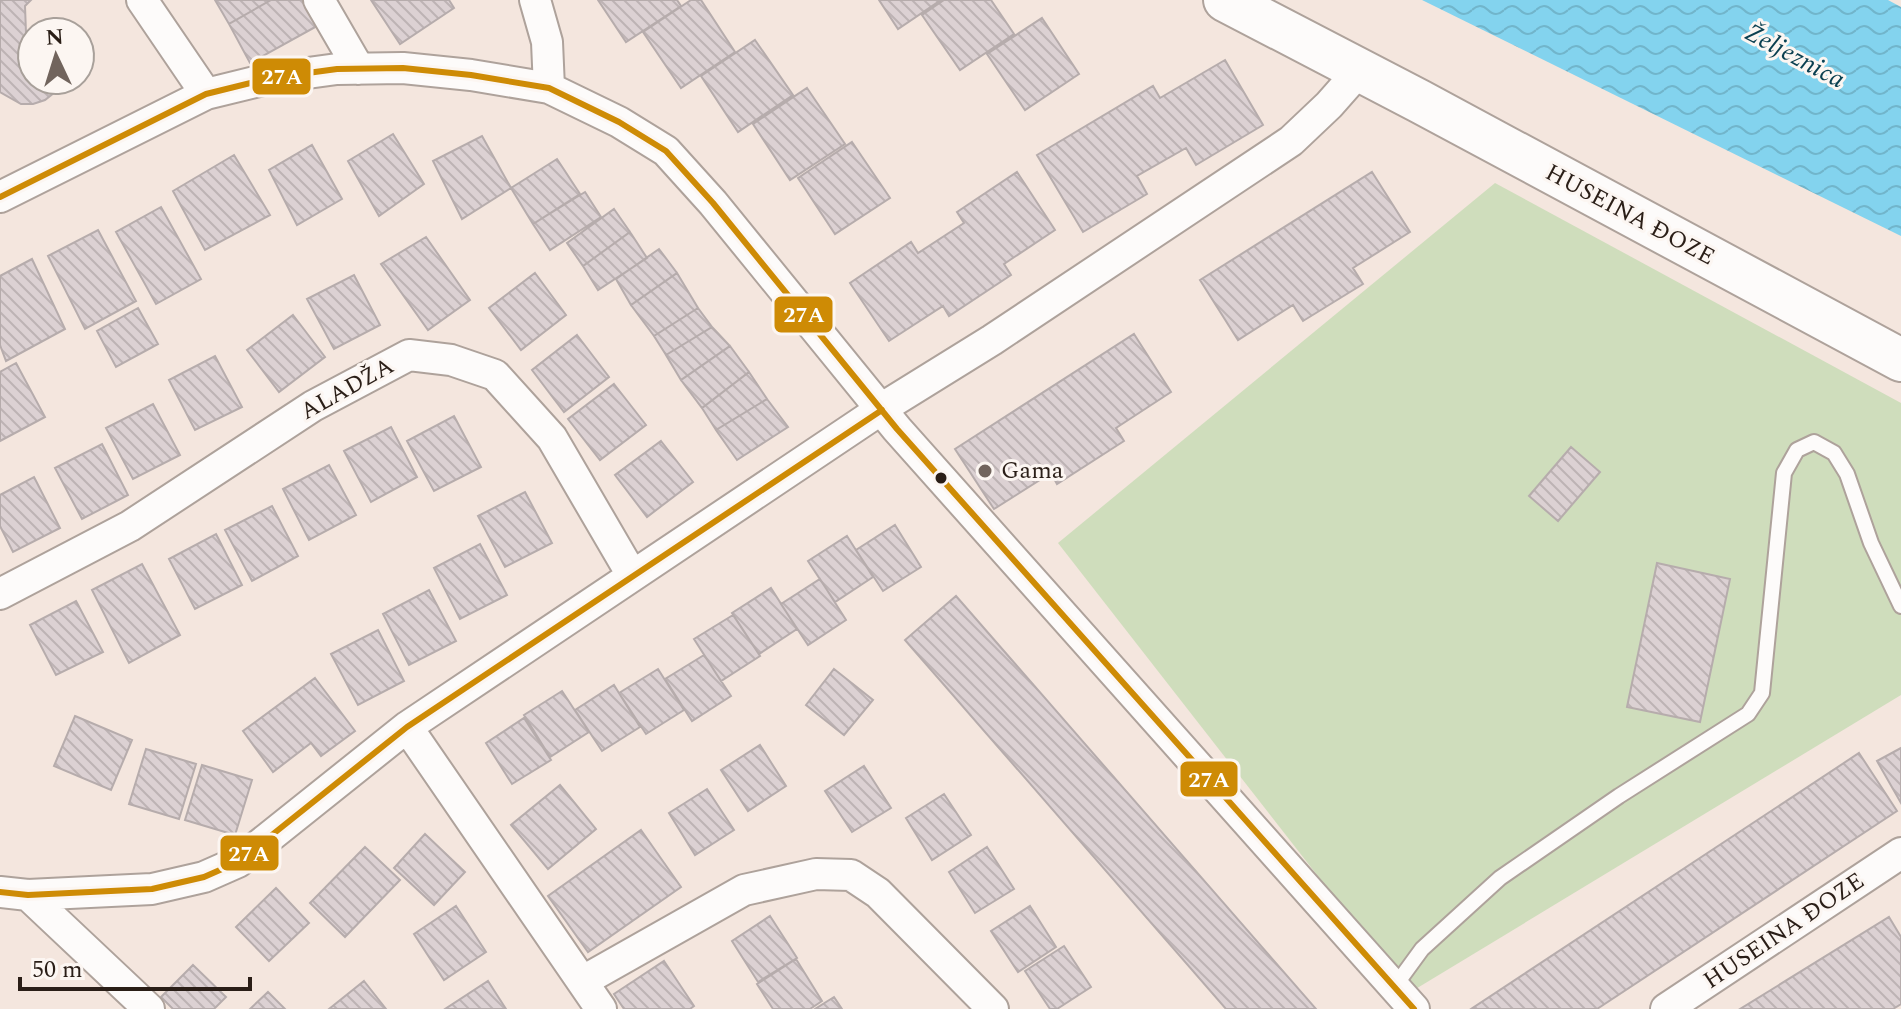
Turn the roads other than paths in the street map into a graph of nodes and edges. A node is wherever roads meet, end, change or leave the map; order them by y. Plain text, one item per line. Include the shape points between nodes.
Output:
1 (142, 0) edge
2 (319, 0) edge
3 (535, 0) edge
4 (1225, 0) edge
5 (359, 69) junction
6 (1359, 71) junction
7 (549, 88) junction
8 (206, 94) junction
9 (0, 197) edge
10 (1901, 360) edge
11 (882, 410) junction
12 (632, 575) junction
13 (0, 594) edge
14 (1901, 606) edge
15 (407, 727) junction
16 (1901, 853) edge
17 (14, 894) edge
18 (583, 981) junction
19 (1404, 998) edge
20 (149, 1009) edge
21 (601, 1009) edge
22 (993, 1009) edge
23 (1666, 1009) edge

1 - 8 street
2 - 5 street
3 - 7 street via 547,42
4 - 6 street, HUSEINA ĐOZE
5 - 7 street via 403,68
5 - 8 street via 271,78
6 - 10 street, HUSEINA ĐOZE
6 - 11 street via 1291,141
7 - 11 street via 666,151
8 - 9 street
11 - 12 street
11 - 19 street
12 - 13 street, ALADŽA via 552,438 495,375 451,360 409,355 313,406 130,526
12 - 15 street
14 - 19 lane via 1834,453 1814,442 1797,450 1784,473 1762,693 1748,714 1500,878 1422,949
15 - 17 street via 238,862 204,877 152,889
15 - 18 street
16 - 23 street, HUSEINA ĐOZE
17 - 20 street
18 - 21 street
18 - 22 street via 744,890 816,874 851,875 878,893

